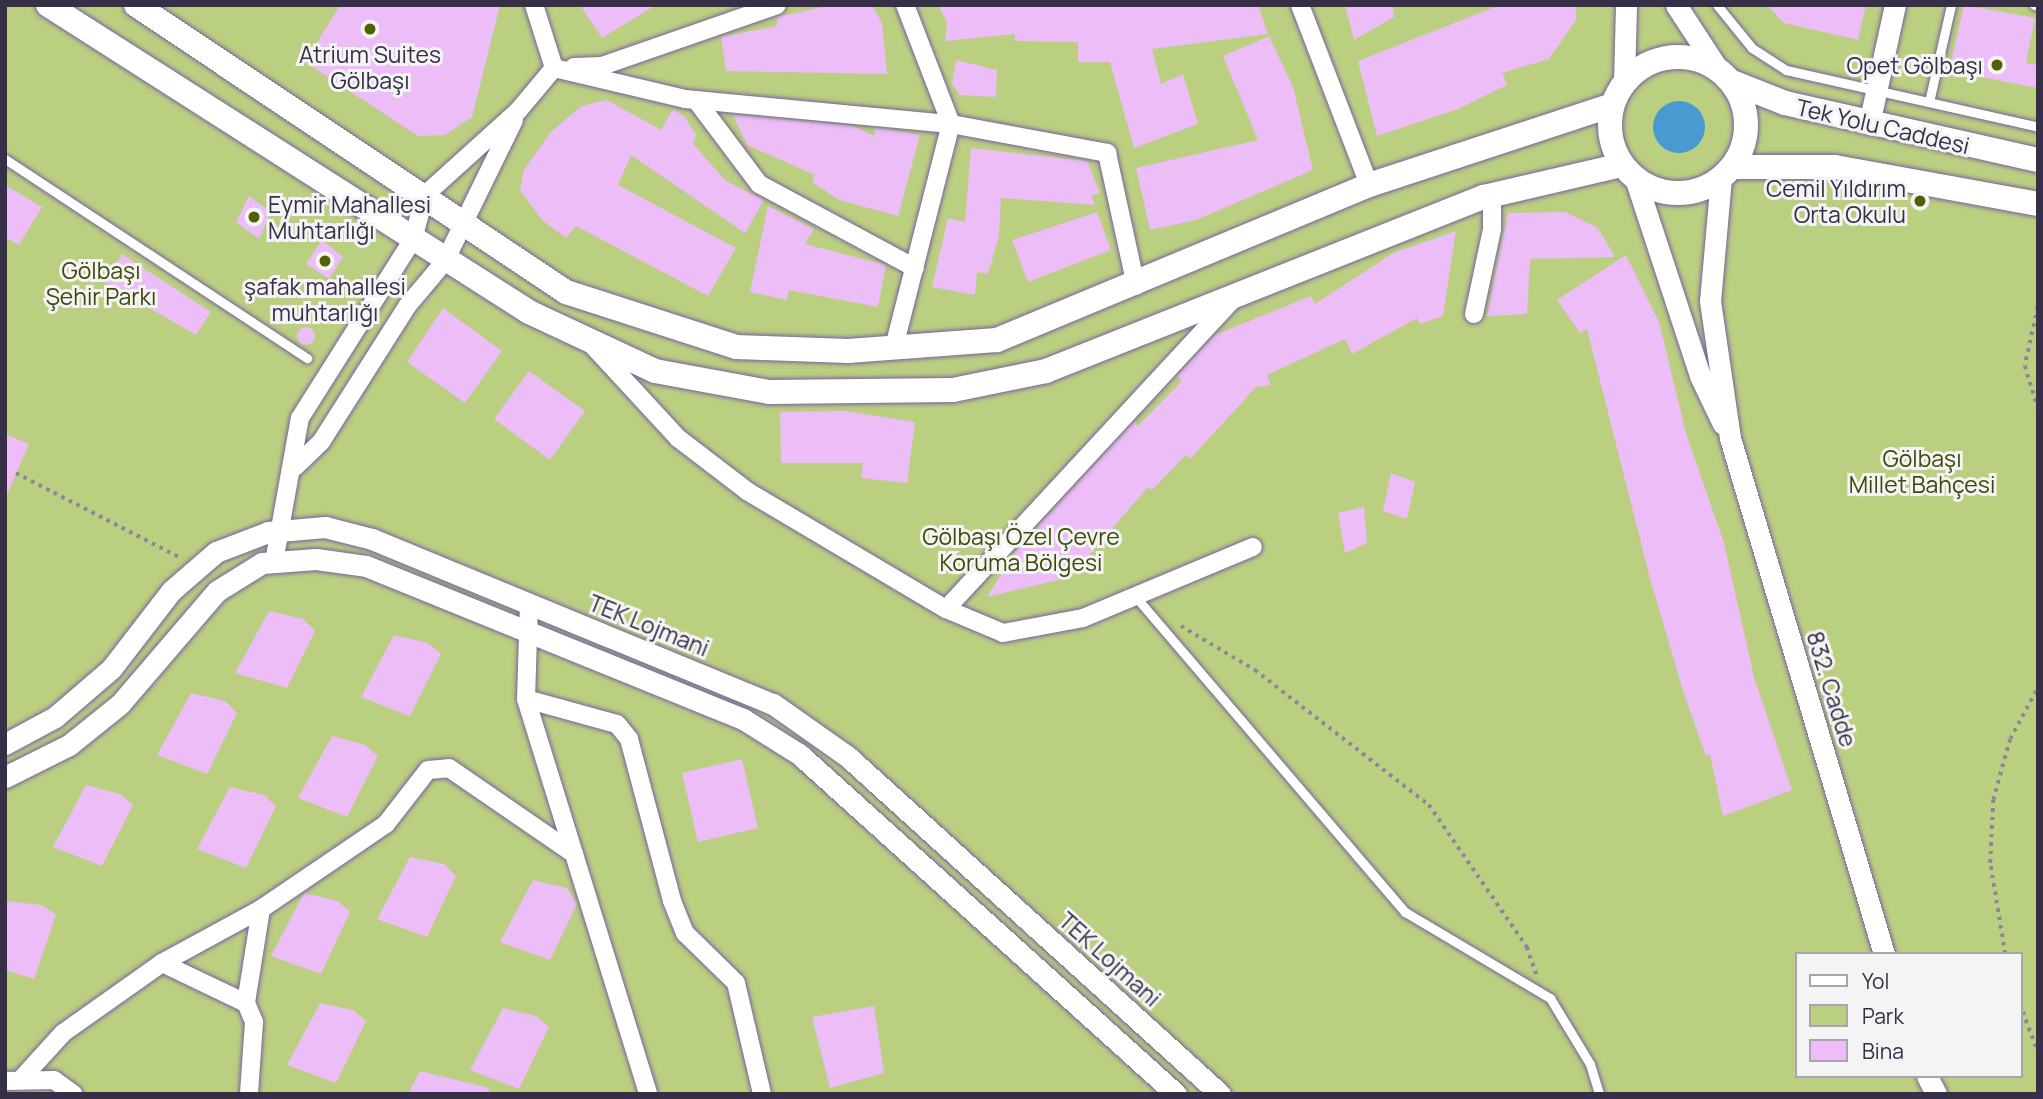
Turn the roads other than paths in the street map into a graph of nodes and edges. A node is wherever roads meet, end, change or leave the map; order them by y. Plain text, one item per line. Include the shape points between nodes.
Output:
1 (48, 5) edge
2 (136, 5) edge
3 (534, 5) edge
4 (777, 5) edge
5 (905, 5) edge
6 (1300, 5) edge
7 (1626, 5) edge
8 (1676, 5) edge
9 (1717, 5) edge
10 (1895, 5) edge
11 (1951, 5) edge
12 (554, 68) junction
13 (1724, 75) junction
14 (1624, 82) junction
15 (1876, 90) junction
16 (696, 100) junction
17 (1929, 102) junction
18 (1612, 105) junction
19 (518, 111) junction
20 (951, 124) junction
21 (1869, 124) junction
22 (2038, 127) edge
23 (5, 159) edge
24 (2038, 160) edge
25 (1628, 171) junction
26 (1726, 173) junction
27 (1370, 185) junction
28 (425, 195) junction
29 (1492, 195) junction
30 (2038, 204) edge
31 (462, 227) junction
32 (412, 239) junction
33 (445, 261) junction
34 (915, 268) junction
35 (1136, 286) junction
36 (1234, 298) junction
37 (1474, 314) dead end
38 (587, 339) junction
39 (894, 347) junction
40 (307, 358) dead end
41 (1731, 438) junction
42 (295, 467) junction
43 (280, 531) junction
44 (1253, 547) dead end
45 (274, 562) junction
46 (1135, 596) junction
47 (529, 604) junction
48 (946, 609) junction
49 (525, 631) junction
50 (526, 699) junction
51 (5, 744) edge
52 (5, 777) edge
53 (573, 854) junction
54 (261, 909) junction
55 (1883, 952) edge
56 (162, 963) junction
57 (246, 1003) junction
58 (23, 1077) junction
59 (1928, 1078) edge
60 (5, 1081) edge
61 (73, 1094) edge
62 (249, 1094) edge
63 (648, 1094) edge
64 (762, 1094) edge
65 (1176, 1094) edge
66 (1220, 1094) edge
67 (1599, 1094) edge
68 (1936, 1094) edge

1 - 32 main road
2 - 28 main road
3 - 12 street
4 - 12 street via 602,65
5 - 20 street
6 - 27 street
7 - 14 street
8 - 13 street
9 - 15 lane via 1768,62
10 - 15 street
11 - 17 lane
12 - 16 street
12 - 19 street
13 - 14 main road via 1678,56 1640,68
13 - 21 main road, Tek Yolu Caddesi via 1785,103
13 - 26 main road via 1746,134
14 - 18 main road
15 - 17 lane
15 - 21 street
16 - 20 street
16 - 34 street via 759,184
17 - 22 lane
18 - 25 main road via 1609,126
18 - 27 main road
19 - 28 street
19 - 31 street
20 - 34 street
20 - 35 street via 1107,153
21 - 24 main road, Tek Yolu Caddesi
23 - 40 lane
25 - 26 main road via 1650,187 1687,193
25 - 29 main road
25 - 41 street, 832. Cadde via 1700,376
26 - 30 main road, Tek Yolu Caddesi via 1835,167
26 - 41 street, 832. Cadde via 1710,302
27 - 35 main road
28 - 31 main road
28 - 32 street
29 - 36 main road
29 - 37 street via 1492,229
31 - 33 street
31 - 39 main road via 566,292 736,347
32 - 33 main road
32 - 42 street via 300,418
33 - 38 main road
33 - 42 street via 408,304 321,442
34 - 39 street
35 - 39 main road via 997,340
36 - 38 main road via 1046,371 953,390 769,392 655,371
36 - 48 street
38 - 48 street via 678,438 747,491
41 - 55 street, 832. Cadde
42 - 43 street
43 - 45 street
43 - 47 street, TEK Lojmani via 325,527 372,539
43 - 51 street, TEK Lojmani via 216,552 171,592 111,669 55,717
44 - 46 street
45 - 49 street via 316,559 366,566
45 - 52 street via 262,563 218,591 120,704 69,745
46 - 48 street via 1083,618 1003,634
46 - 67 lane via 1405,912 1533,987 1557,1007
47 - 49 street
47 - 66 street, TEK Lojmani via 774,704 847,756
49 - 50 street
49 - 65 street via 743,719 799,754
50 - 53 street
50 - 64 street via 617,724 629,739 672,901 685,933 736,983
53 - 54 street via 449,768 428,770 386,824
53 - 63 street
54 - 56 street
54 - 57 street
56 - 57 street
56 - 58 street via 72,1026
57 - 62 street via 254,1022
58 - 60 street
58 - 61 street via 54,1080
59 - 68 street

